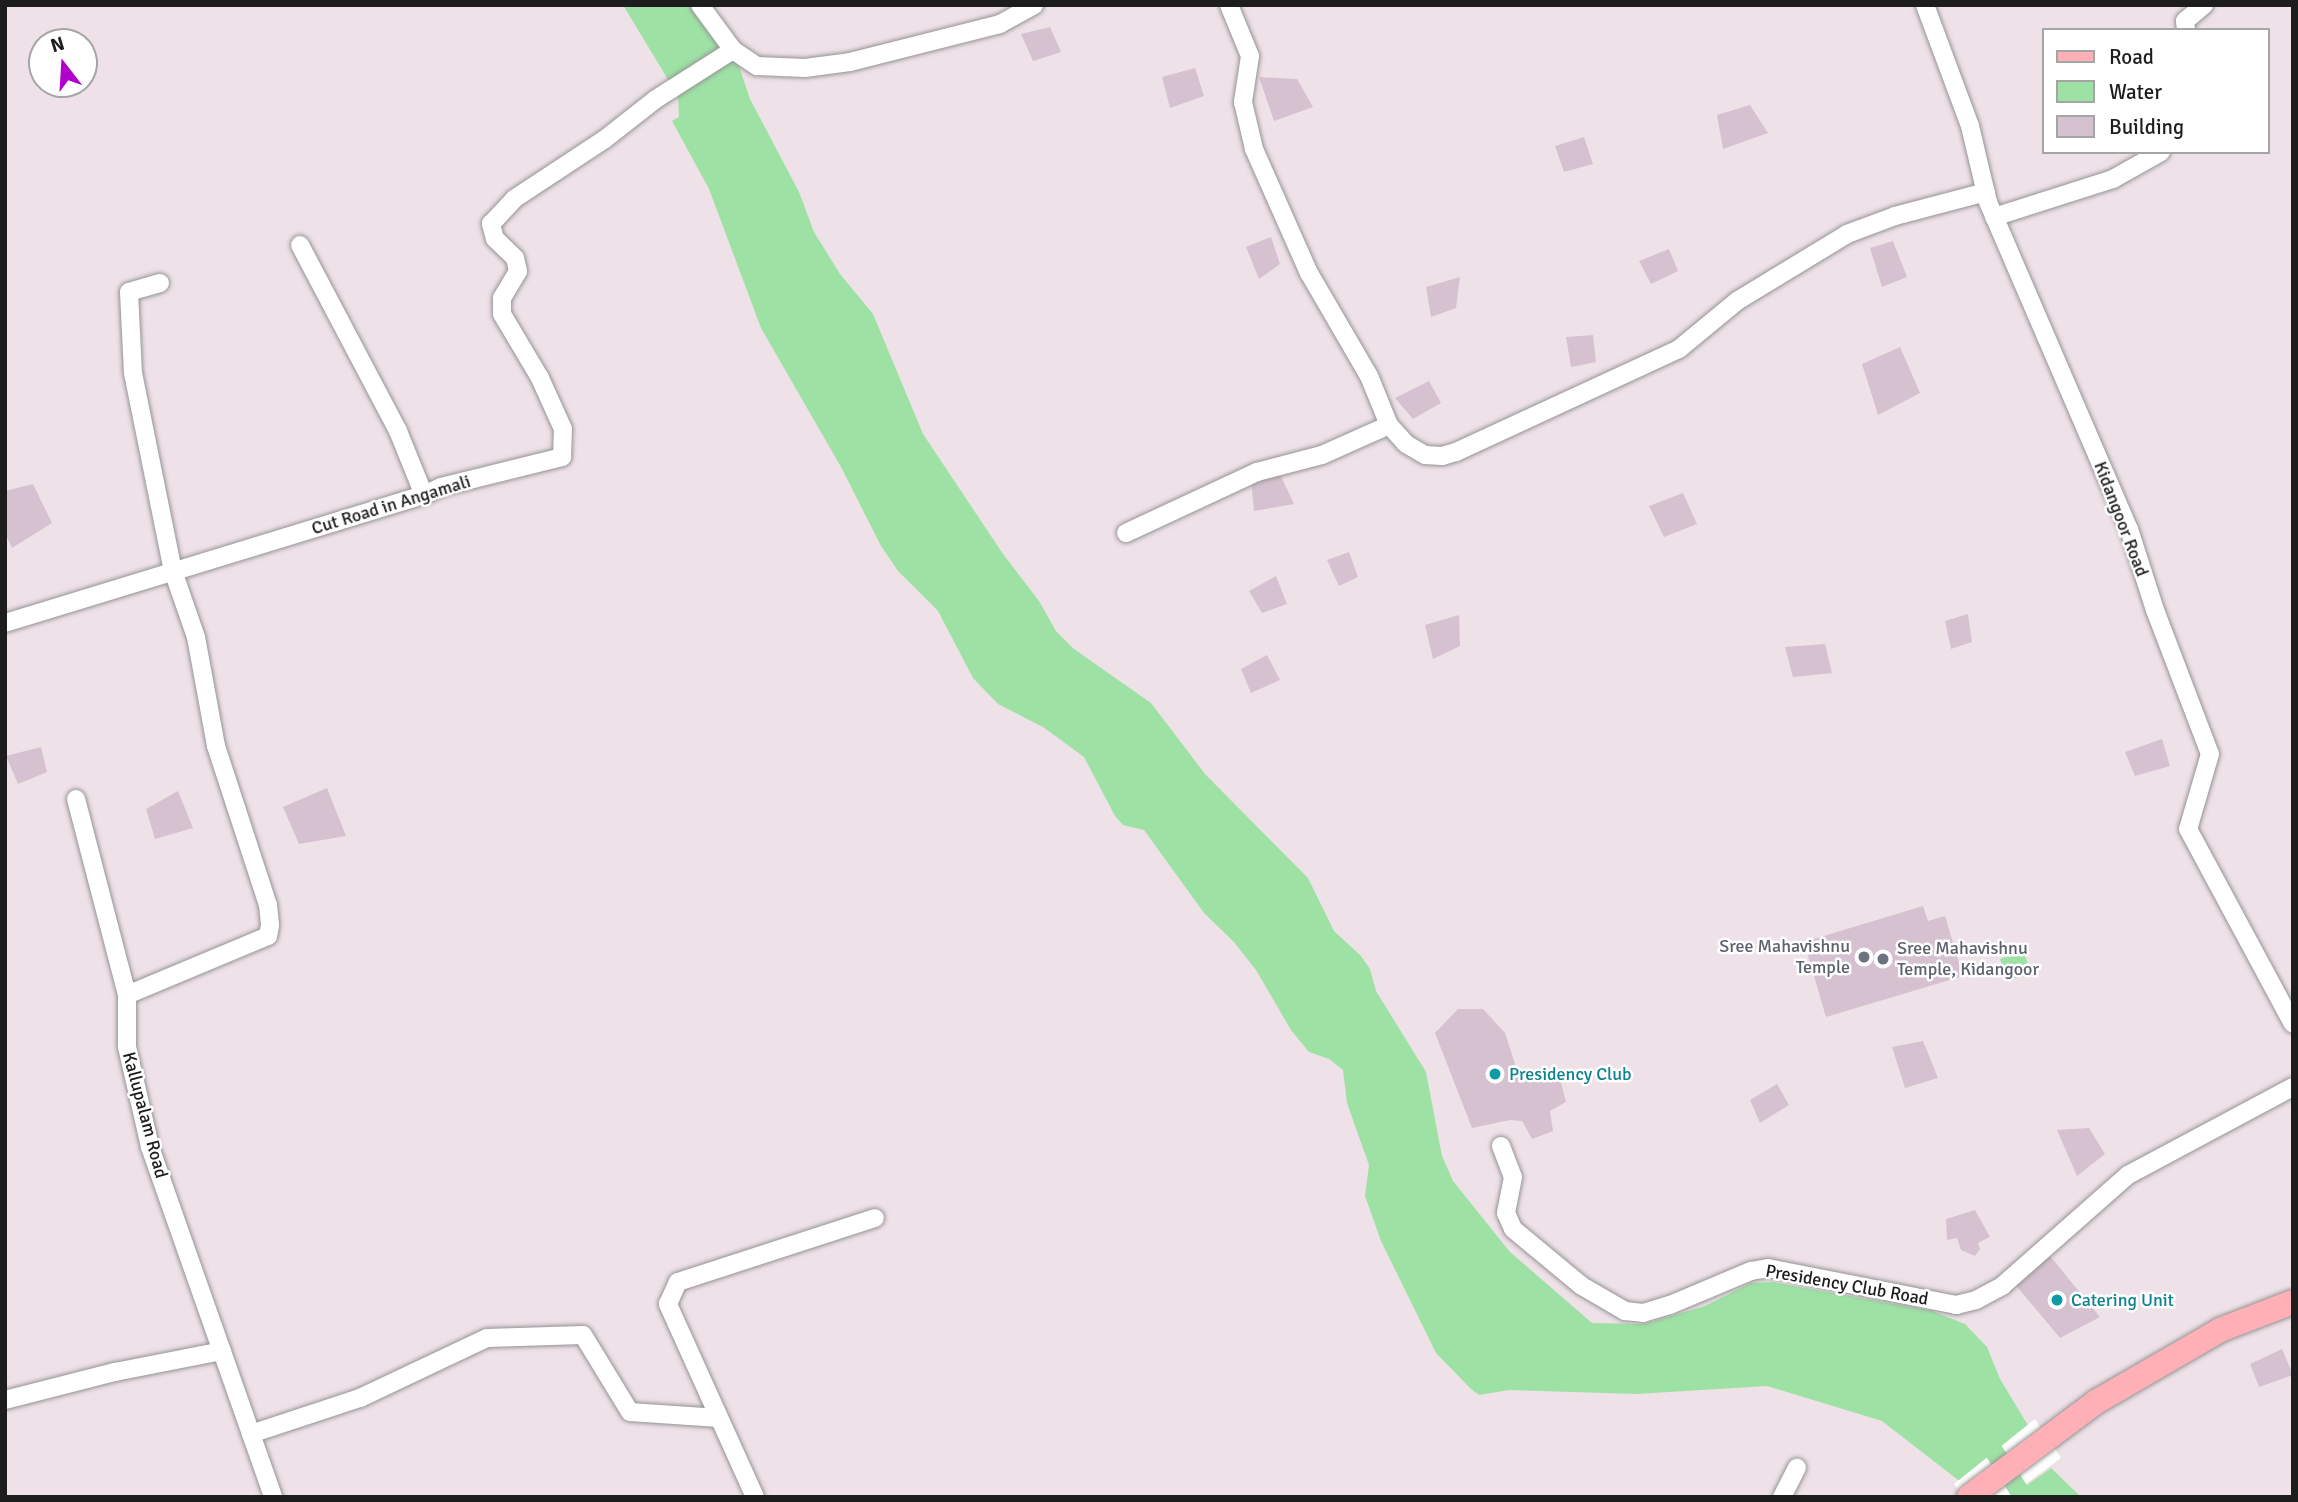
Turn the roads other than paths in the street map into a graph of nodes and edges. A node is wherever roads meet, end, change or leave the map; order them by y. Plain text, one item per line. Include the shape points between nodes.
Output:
1 (700, 5) edge
2 (1034, 5) edge
3 (1229, 5) edge
4 (1925, 5) edge
5 (2204, 5) edge
6 (2186, 28) edge
7 (733, 50) junction
8 (2157, 154) edge
9 (1986, 192) junction
10 (1994, 217) junction
11 (300, 245) dead end
12 (160, 283) dead end
13 (1389, 425) junction
14 (424, 495) junction
15 (1126, 533) dead end
16 (173, 571) junction
17 (5, 623) edge
18 (76, 799) dead end
19 (127, 995) junction
20 (2293, 1024) edge
21 (2293, 1087) edge
22 (1501, 1146) dead end
23 (875, 1218) dead end
24 (2293, 1302) edge
25 (222, 1351) junction
26 (5, 1400) edge
27 (719, 1418) junction
28 (251, 1434) junction
29 (1797, 1468) dead end
30 (1971, 1495) edge
31 (273, 1497) edge
32 (755, 1497) edge
33 (1782, 1497) edge

1 - 7 street
2 - 7 street via 1000,24 850,62 805,68 757,66
3 - 13 street via 1250,56 1243,102 1254,149 1314,281 1368,376
4 - 9 street, Kidangoor Road via 1970,126
5 - 6 street via 2185,20
7 - 14 street, Cut Road in Angamali via 513,199 491,224 495,239 514,258 518,271 502,298 502,314 540,378 563,429 562,457
8 - 10 street via 2113,179
9 - 10 street, Kidangoor Road
9 - 13 street via 1847,234 1737,301 1679,349 1456,452 1426,455 1406,444
10 - 20 street, Kidangoor Road via 2129,529 2210,754 2188,829
11 - 14 street via 398,432
12 - 16 street via 129,292 130,320 133,373
13 - 15 street via 1322,455 1257,472
14 - 16 street, Cut Road in Angamali
16 - 17 street, Cut Road in Angamali
16 - 19 street via 196,637 216,746 268,905 270,925 268,936
18 - 19 street, Kallupalam Road
19 - 25 street, Kallupalam Road via 127,1046 150,1147
21 - 22 street, Presidency Club Road via 2119,1181 2002,1286 1956,1304 1768,1268 1670,1305 1643,1313 1625,1311 1583,1286 1513,1229 1506,1213 1513,1177
23 - 27 street via 678,1282 668,1304
24 - 30 main road via 2220,1330 2096,1402
25 - 26 street
25 - 28 street, Kallupalam Road
27 - 28 street via 630,1412 583,1335 487,1338 360,1398
27 - 32 street
28 - 31 street, Kallupalam Road
29 - 33 street

